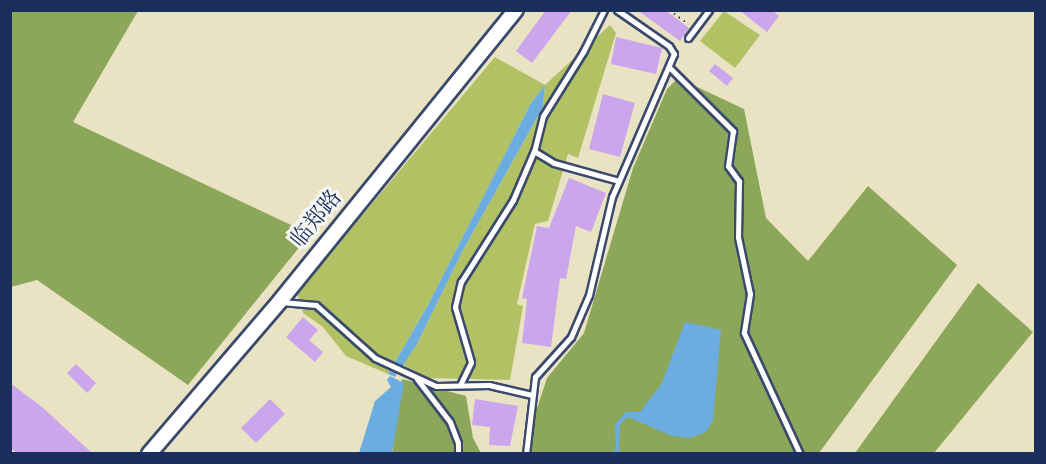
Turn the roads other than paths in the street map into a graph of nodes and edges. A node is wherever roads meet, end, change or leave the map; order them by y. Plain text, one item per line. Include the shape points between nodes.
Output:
1 (516, 10) edge
2 (604, 10) edge
3 (617, 10) edge
4 (709, 10) edge
5 (688, 38) dead end
6 (669, 67) junction
7 (534, 151) junction
8 (619, 181) junction
9 (280, 301) junction
10 (416, 378) junction
11 (460, 386) junction
12 (532, 395) junction
13 (148, 453) edge
14 (458, 453) edge
15 (526, 453) edge
16 (800, 453) edge

1 - 9 main road, 临郑路
2 - 7 lane via 543,116
3 - 6 lane via 672,48
4 - 5 lane
6 - 8 lane
6 - 16 lane via 733,131 728,166 739,181 738,237 750,294 744,333
7 - 8 lane via 554,163
7 - 11 lane via 513,200 461,282 455,307 471,363
8 - 12 lane via 598,244 589,295 571,337 535,377
9 - 10 lane via 285,305 316,304 375,358
9 - 13 main road, 临郑路
10 - 11 lane via 436,386
10 - 14 lane via 450,422 459,443
11 - 12 lane via 489,385
12 - 15 lane

